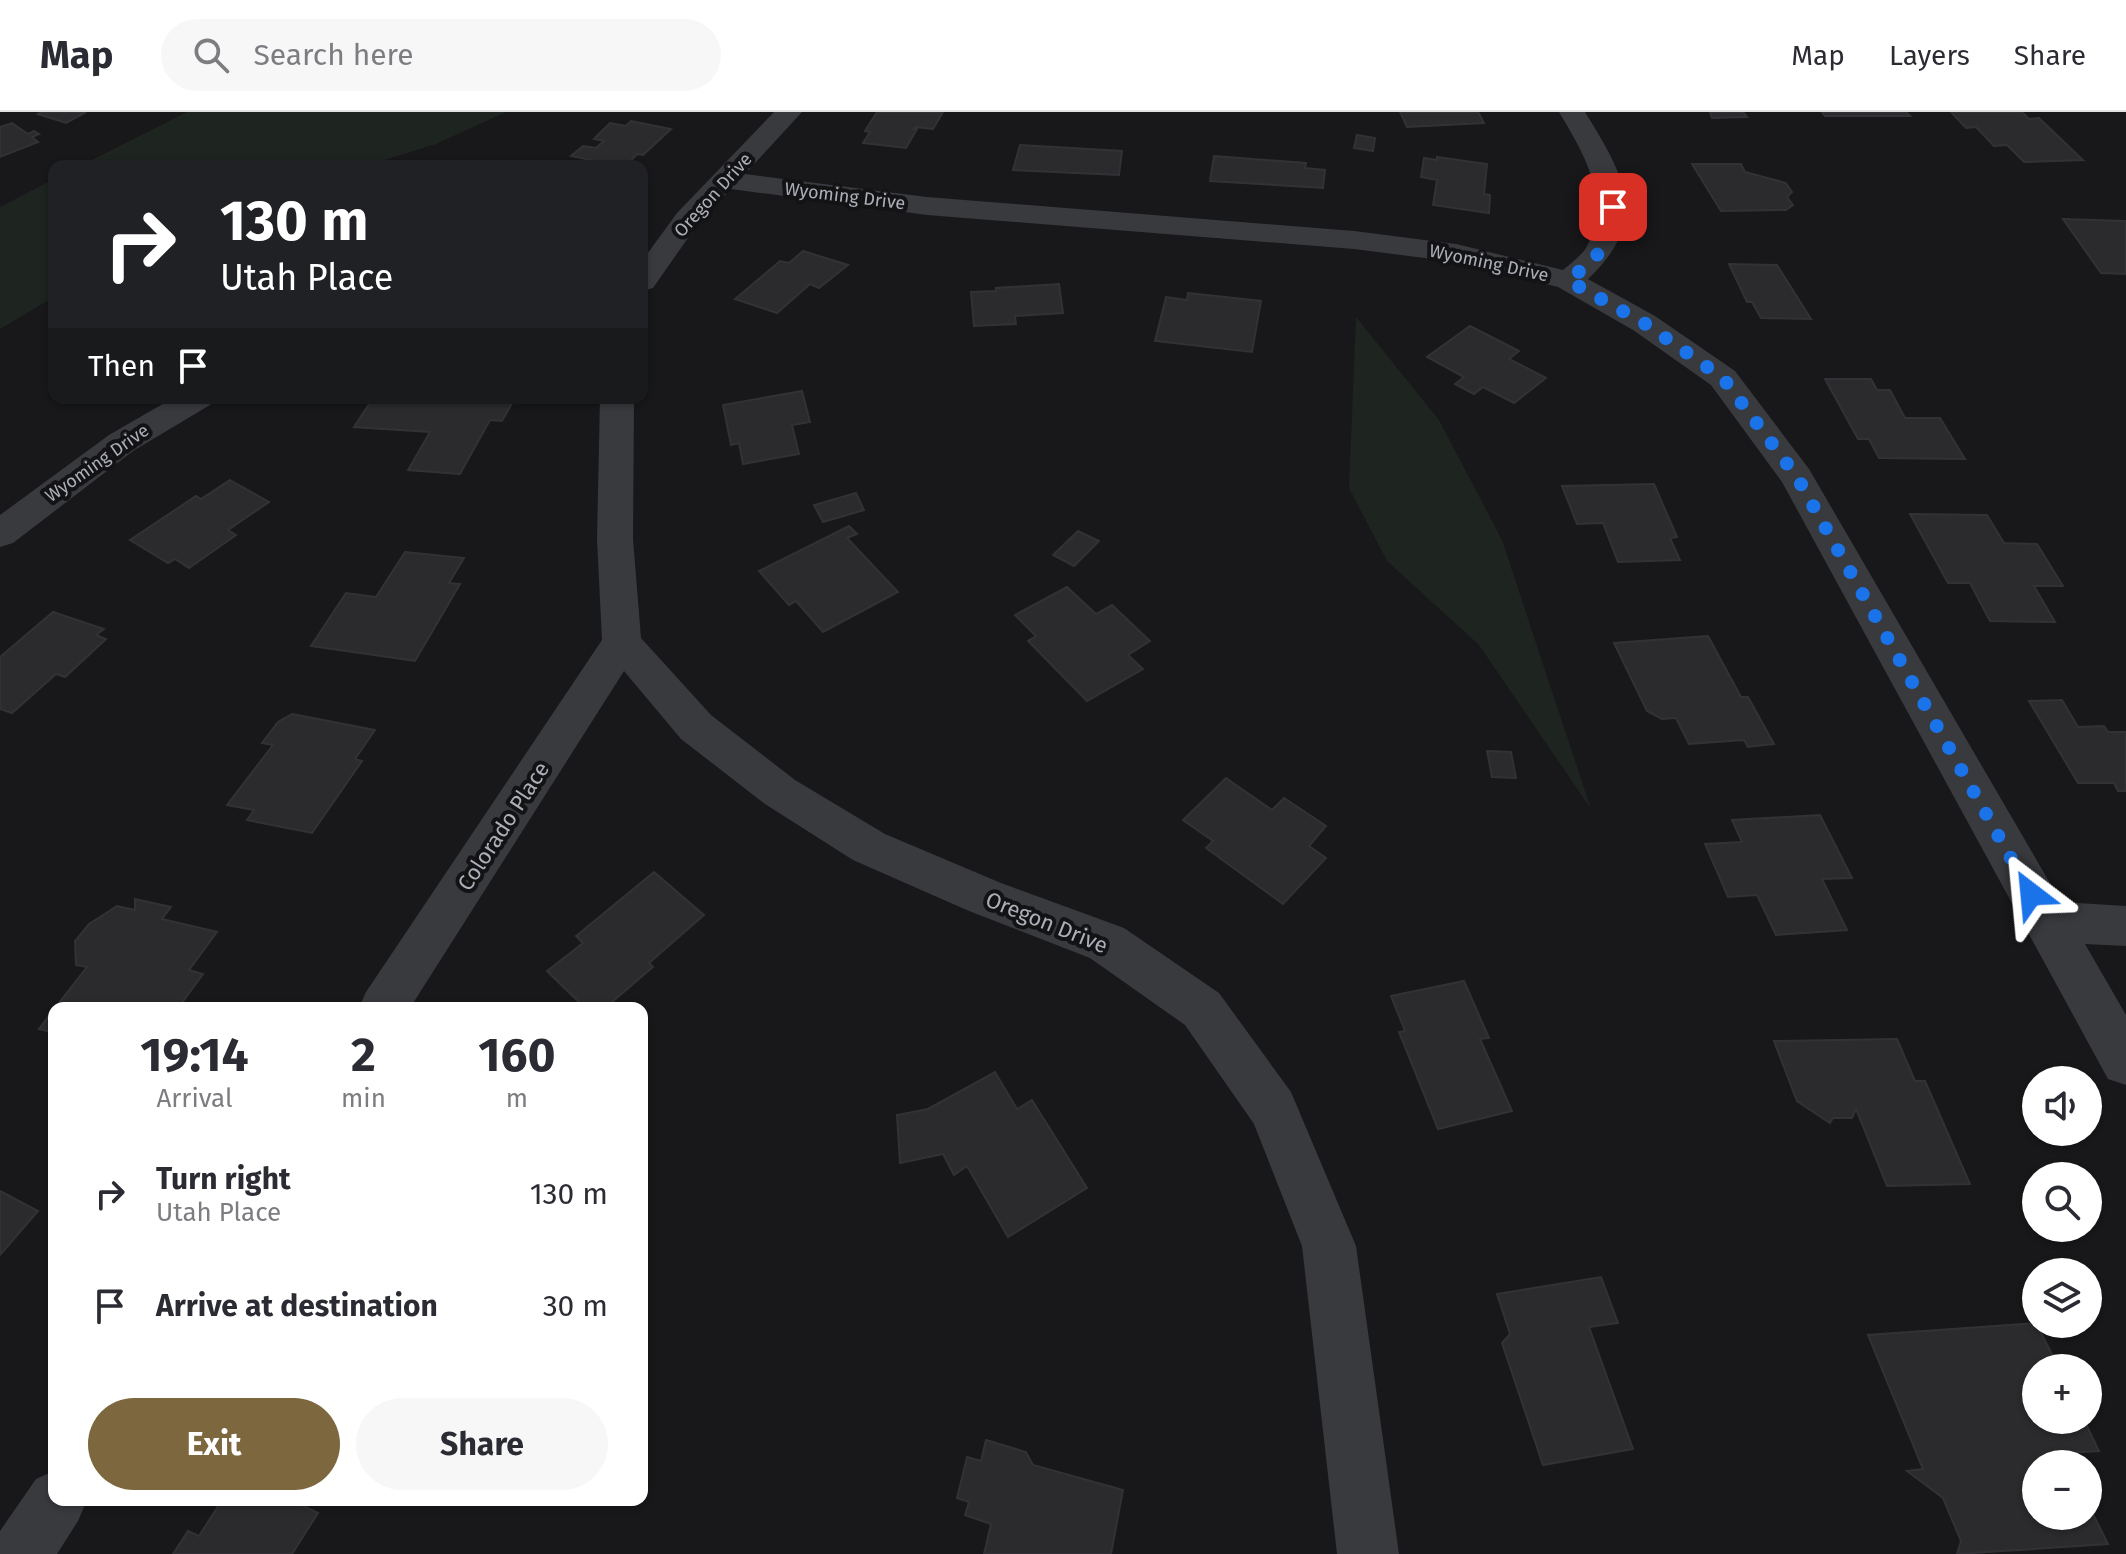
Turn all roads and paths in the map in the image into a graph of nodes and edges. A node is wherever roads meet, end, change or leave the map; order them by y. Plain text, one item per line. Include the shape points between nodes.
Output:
1 (789, 112) edge
2 (1572, 112) edge
3 (723, 180) junction
4 (648, 274) edge
5 (1569, 281) junction
6 (188, 404) edge
7 (617, 404) edge
8 (0, 534) edge
9 (622, 642) junction
10 (2047, 922) junction
11 (2126, 926) edge
12 (387, 1002) edge
13 (2126, 1062) edge
14 (53, 1506) edge
15 (21, 1554) edge
16 (1368, 1554) edge

1 - 3 street, Oregon Drive
2 - 5 street via 1602,162 1613,207 1599,253
3 - 4 street, Oregon Drive
3 - 5 street, Wyoming Drive via 927,206 1354,240 1456,253
5 - 10 street, Wyoming Drive via 1644,323 1723,378 1788,465
6 - 8 street, Wyoming Drive via 121,443
7 - 9 street via 615,539
9 - 12 street, Colorado Place
9 - 16 street, Oregon Drive via 696,727 780,792 869,847 1107,943 1202,1009 1273,1109 1329,1246
10 - 11 street
10 - 13 street, Wyoming Drive
14 - 15 street

